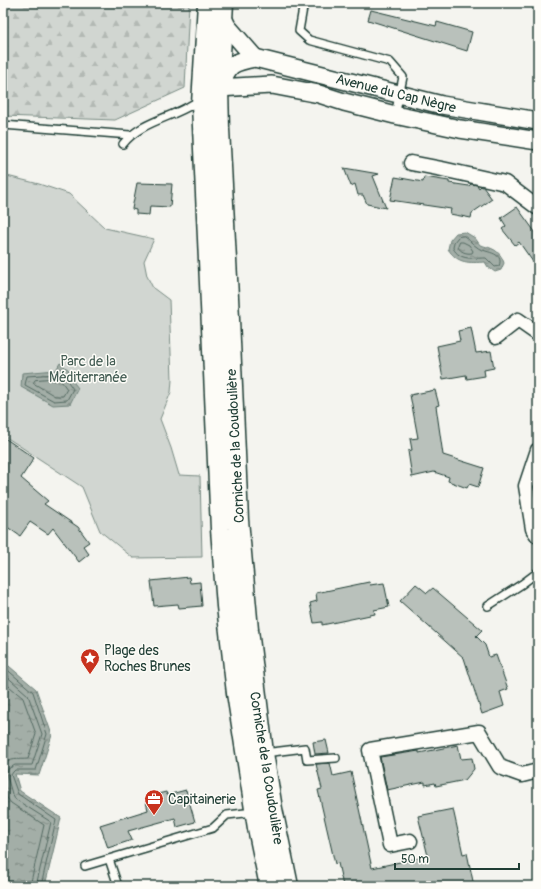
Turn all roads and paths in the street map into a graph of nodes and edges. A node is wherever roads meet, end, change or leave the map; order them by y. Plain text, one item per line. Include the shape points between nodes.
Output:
1 (216, 6) edge
2 (303, 8) dead end
3 (255, 58) junction
4 (218, 88) junction
5 (400, 95) junction
6 (202, 104) junction
7 (395, 115) junction
8 (538, 122) edge
9 (3, 125) edge
10 (130, 135) junction
11 (538, 141) edge
12 (123, 144) dead end
13 (411, 164) dead end
14 (538, 208) edge
15 (538, 334) edge
16 (496, 337) dead end
17 (538, 450) edge
18 (538, 536) edge
19 (538, 572) edge
20 (488, 606) dead end
21 (264, 753) junction
22 (336, 758) dead end
23 (538, 771) edge
24 (264, 810) junction
25 (410, 841) dead end
26 (109, 859) junction
27 (85, 866) dead end
28 (118, 886) edge
29 (270, 886) edge
30 (288, 886) edge

1 - 3 street via 227,26
1 - 4 main road, Corniche de la Coudoulière
1 - 6 main road, Corniche de la Coudoulière
2 - 5 lane via 298,31 309,40 390,62 403,77
3 - 4 street, Avenue du Cap Nègre via 237,62 229,67
3 - 5 street, Avenue du Cap Nègre
4 - 6 main road
4 - 7 street via 272,85 319,94
4 - 21 main road, Corniche de la Coudoulière via 238,520 249,637
5 - 7 lane
5 - 8 street, Avenue du Cap Nègre via 442,106
6 - 10 lane via 193,104
6 - 24 main road, Corniche de la Coudoulière via 221,529 227,606 237,694
7 - 11 street via 460,129
9 - 10 lane
10 - 12 lane
13 - 14 street via 505,183
15 - 16 street via 518,320
17 - 18 street via 526,486 533,529
19 - 20 lane
21 - 22 lane via 305,748 307,760
21 - 24 main road, Corniche de la Coudoulière
23 - 25 street via 522,775 500,767 479,732 370,750 390,845
24 - 26 lane via 227,815 213,828
24 - 29 main road, Corniche de la Coudoulière
24 - 30 main road, Corniche de la Coudoulière
26 - 27 lane
26 - 28 lane

